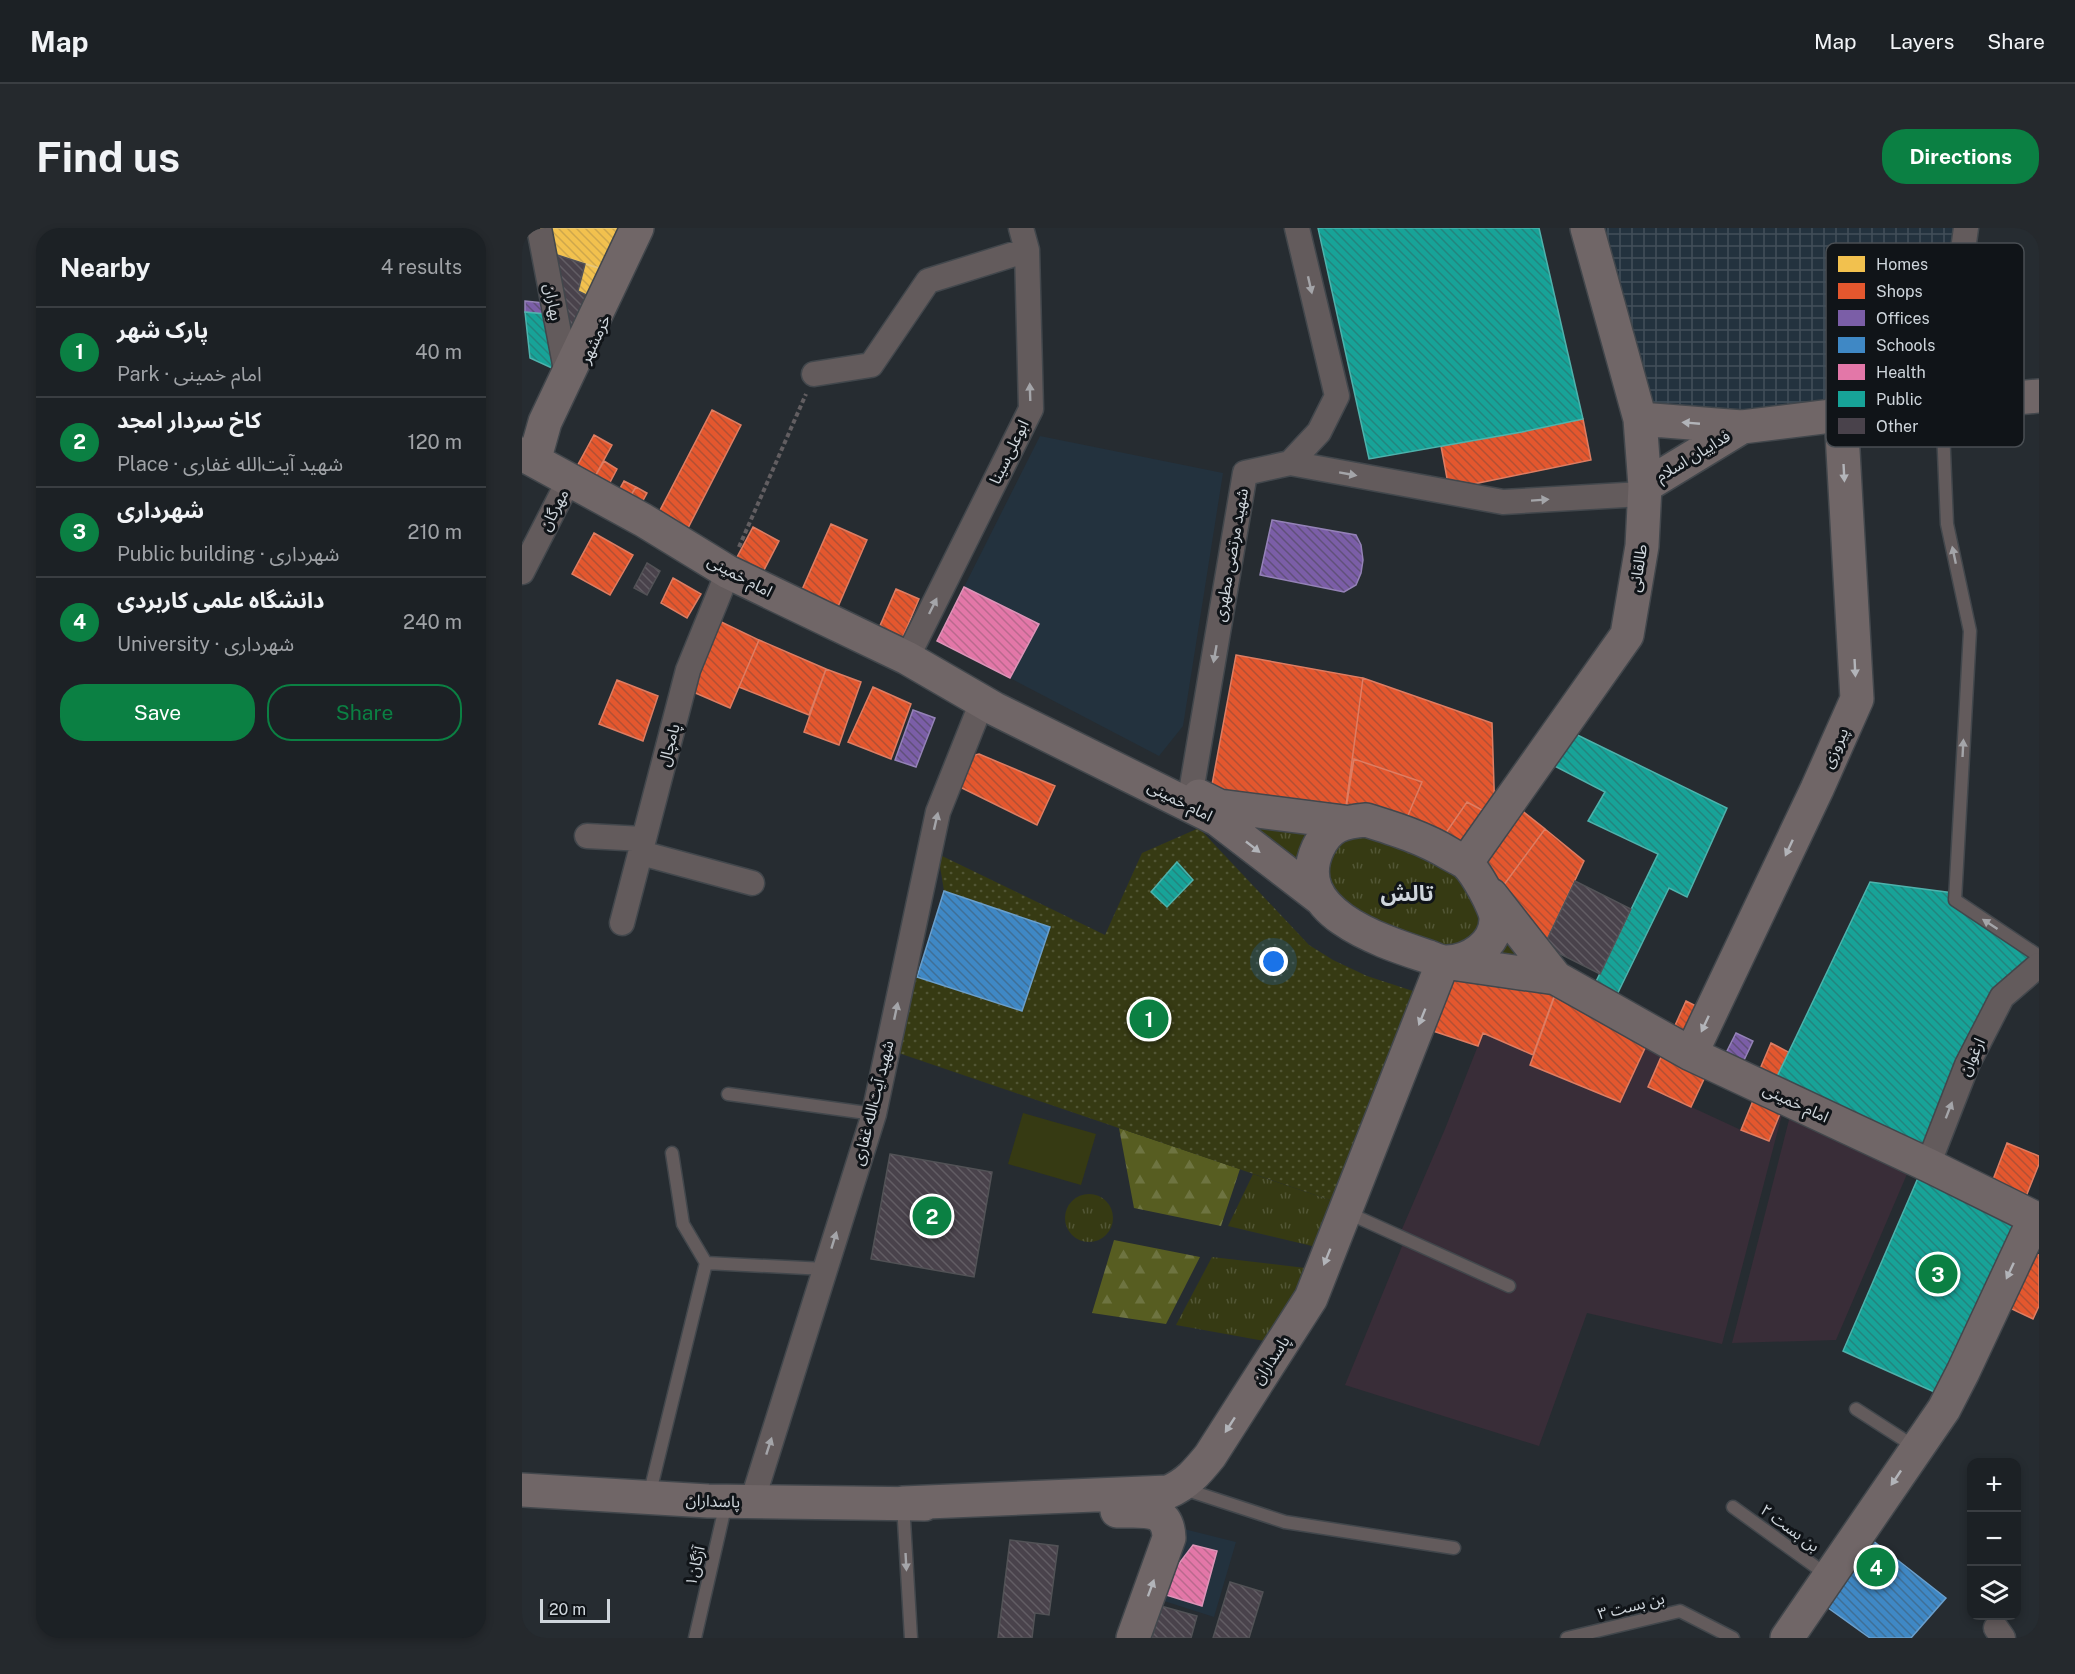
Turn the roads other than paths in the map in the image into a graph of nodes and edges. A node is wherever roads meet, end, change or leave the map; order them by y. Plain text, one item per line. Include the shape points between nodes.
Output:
1 (539, 228) edge
2 (637, 228) edge
3 (647, 228) edge
4 (1297, 228) edge
5 (1587, 228) edge
6 (1966, 228) edge
7 (1024, 239) edge
8 (1964, 243) edge
9 (1599, 269) junction
10 (814, 374) road end
11 (567, 375) junction
12 (2039, 396) edge
13 (2024, 397) edge
14 (1826, 417) edge
15 (1640, 419) junction
16 (1742, 427) junction
17 (1843, 447) edge
18 (1944, 447) edge
19 (530, 453) edge
20 (1290, 463) junction
21 (569, 480) junction
22 (1644, 490) junction
23 (522, 572) edge
24 (728, 572) junction
25 (907, 658) junction
26 (972, 695) junction
27 (1191, 792) junction
28 (1344, 822) junction
29 (587, 836) dead end
30 (642, 846) junction
31 (1465, 863) junction
32 (753, 883) dead end
33 (1321, 899) junction
34 (622, 923) dead end
35 (2039, 956) edge
36 (1444, 962) junction
37 (2039, 965) edge
38 (1556, 978) junction
39 (1691, 1054) junction
40 (728, 1095) dead end
41 (874, 1114) junction
42 (672, 1153) dead end
43 (1928, 1165) junction
44 (1345, 1212) junction
45 (2037, 1220) edge
46 (706, 1263) junction
47 (825, 1269) junction
48 (1509, 1286) dead end
49 (1856, 1409) dead end
50 (1916, 1448) junction
51 (1180, 1487) junction
52 (522, 1490) edge
53 (649, 1498) junction
54 (739, 1502) junction
55 (903, 1503) junction
56 (1733, 1507) dead end
57 (1454, 1548) dead end
58 (1828, 1575) junction
59 (695, 1638) edge
60 (911, 1638) edge
61 (1132, 1638) edge
62 (1567, 1638) edge
63 (1733, 1638) edge
64 (1787, 1638) edge

1 - 11 street, بهاران
2 - 11 street, خرمشهر
3 - 19 street, خرمشهر via 554,426
4 -> 20 street via 1337,396 1319,432
5 - 9 street, طالقانی
6 - 8 street
7 - 10 street via 928,282 871,365
25 -> 7 street, ابوعلی‌سینا via 1031,409
9 - 15 street, طالقانی
9 - 22 street via 1639,419
11 - 19 street, خرمشهر
12 - 13 street, فداییان اسلام
14 - 16 street, فداییان اسلام
16 -> 15 street, فداییان اسلام
15 - 22 street, طالقانی
16 - 22 street, فداییان اسلام
17 -> 39 street, پیروزی via 1857,699
35 -> 18 lane via 1955,900 1970,631 1947,524
19 - 21 street, امام خمینی
20 -> 22 street via 1503,502
20 -> 27 street, شهید مرتضی مطهری via 1245,473
21 - 23 street, مهرگان
21 - 24 street, امام خمینی
22 - 31 street, طالقانی via 1642,546 1627,636
24 - 25 street, امام خمینی
24 - 30 street, پامچال via 688,670
25 - 26 street, امام خمینی
26 - 27 street, امام خمینی via 1023,712
26 -> 33 street, امام خمینی via 1217,819
41 -> 26 street, شهید آیت‌الله غفاری via 938,812
27 - 28 street, امام خمینی via 1220,806
28 - 31 street via 1366,820 1387,827 1433,843
28 - 33 street via 1330,831 1314,856 1311,868
29 - 30 street
30 - 32 street
30 - 34 street, پامچال
31 - 36 street via 1493,904 1496,920 1484,948 1465,960
31 - 38 street, امام خمینی
33 - 36 street via 1360,931
36 - 38 street, امام خمینی
36 -> 44 street, پاسداران
43 -> 37 street, ارغوان via 1967,1065 2002,998
38 - 39 street, امام خمینی
39 - 43 street, امام خمینی
40 - 41 lane
47 -> 41 street, شهید آیت‌الله غفاری
42 - 46 lane via 683,1224
43 - 45 street, امام خمینی
44 - 48 lane
44 -> 51 street, پاسداران via 1311,1299 1210,1456
45 -> 50 street via 1944,1409
46 - 47 lane
46 - 53 lane
54 -> 47 street, شهید آیت‌الله غفاری
49 - 50 lane
50 -> 58 street
51 - 55 street, پاسداران via 1168,1492
51 - 57 lane via 1285,1522
52 - 53 street, پاسداران
53 - 54 street, پاسداران
54 - 55 street, پاسداران
54 - 59 lane, ۱آژگان
55 -> 60 lane
61 -> 55 street, پاسداران via 1169,1538 1164,1517 1148,1512
56 - 58 lane, بن بست ۲
58 - 64 street
62 - 63 lane, بن بست ۳ via 1680,1611

